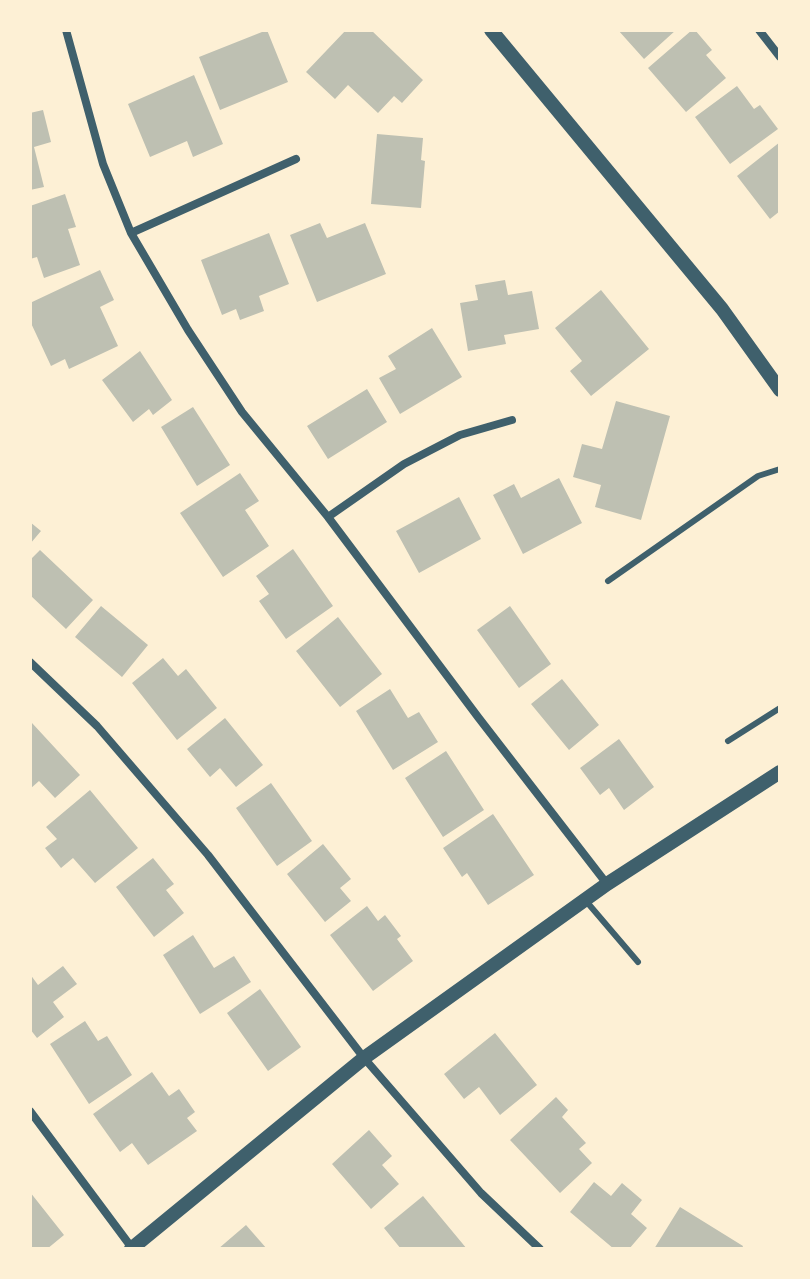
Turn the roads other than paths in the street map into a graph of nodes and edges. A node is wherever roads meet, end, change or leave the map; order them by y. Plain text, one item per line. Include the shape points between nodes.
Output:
1 (66, 30) edge
2 (491, 30) edge
3 (759, 30) edge
4 (780, 57) edge
5 (296, 159) dead end
6 (131, 233) junction
7 (780, 390) edge
8 (512, 420) dead end
9 (780, 469) edge
10 (328, 517) junction
11 (608, 581) dead end
12 (30, 662) edge
13 (780, 708) edge
14 (728, 741) dead end
15 (780, 772) edge
16 (607, 884) junction
17 (585, 900) junction
18 (638, 962) dead end
19 (364, 1058) junction
20 (30, 1111) edge
21 (132, 1249) edge
22 (540, 1249) edge

1 - 6 street via 103,164
2 - 7 street via 722,309
3 - 4 street
5 - 6 street
6 - 10 street via 242,412
8 - 10 street via 460,435 404,464
9 - 11 lane via 758,476
10 - 16 street
12 - 19 street via 97,726 208,855
13 - 14 lane
15 - 16 street
16 - 17 street
17 - 18 lane
17 - 19 street
19 - 21 street
19 - 22 street via 481,1193
20 - 21 street

